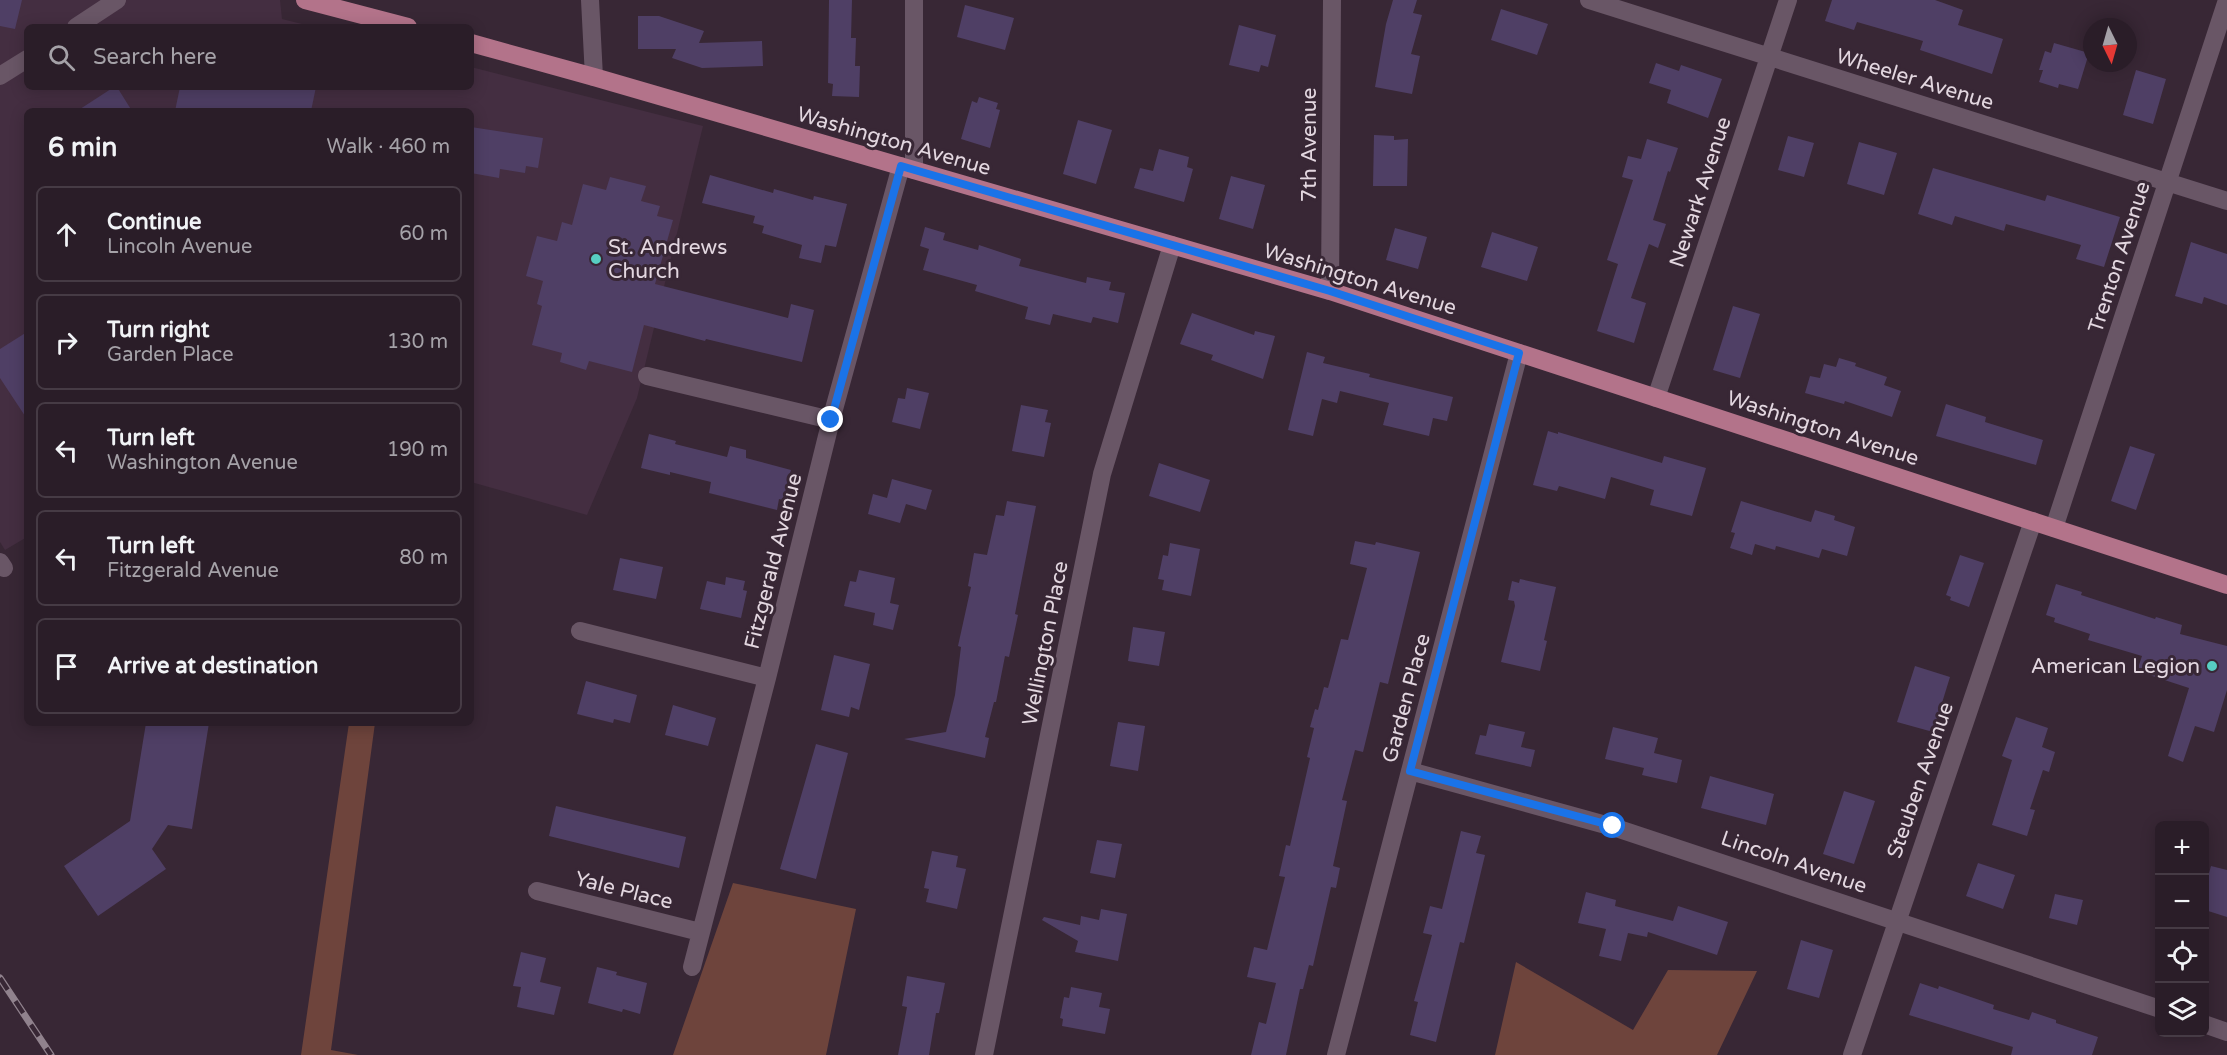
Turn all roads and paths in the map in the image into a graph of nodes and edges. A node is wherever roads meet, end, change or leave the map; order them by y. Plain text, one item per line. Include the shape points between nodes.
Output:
1 (117, 0) edge
2 (305, 0) edge
3 (590, 0) edge
4 (914, 0) edge
5 (1332, 0) edge
6 (1589, 0) edge
7 (1788, 0) edge
8 (2227, 0) edge
9 (81, 24) edge
10 (397, 24) edge
11 (474, 45) edge
12 (1769, 57) junction
13 (24, 61) edge
14 (0, 76) edge
15 (594, 77) junction
16 (908, 168) junction
17 (2167, 182) junction
18 (2227, 201) edge
19 (1172, 245) junction
20 (1330, 291) junction
21 (1519, 353) junction
22 (647, 376) dead end
23 (1656, 398) junction
24 (831, 420) junction
25 (2032, 520) junction
26 (2054, 528) junction
27 (2227, 585) edge
28 (580, 631) dead end
29 (767, 678) junction
30 (1410, 771) junction
31 (537, 891) dead end
32 (1896, 920) junction
33 (700, 932) junction
34 (692, 967) dead end
35 (2155, 1007) edge
36 (2209, 1025) edge
37 (2227, 1032) edge
38 (984, 1055) edge
39 (1336, 1055) edge
40 (1852, 1055) edge

1 - 9 street
2 - 10 main road
3 - 15 street
4 - 16 street, Fitzgerald Avenue
5 - 20 street, 7th Avenue
6 - 12 street, Wheeler Avenue
7 - 12 street, Newark Avenue
8 - 17 street, Trenton Avenue
11 - 15 main road, Washington Avenue
12 - 17 street, Wheeler Avenue
12 - 23 street, Newark Avenue
13 - 14 street
15 - 16 main road, Washington Avenue
16 - 19 main road, Washington Avenue
16 - 24 street, Fitzgerald Avenue
17 - 18 street, Wheeler Avenue
17 - 26 street, Trenton Avenue
19 - 20 main road, Washington Avenue
19 - 38 street, Wellington Place via 1102,474
20 - 21 main road, Washington Avenue
21 - 23 main road, Washington Avenue
21 - 30 street, Garden Place
22 - 24 street
23 - 25 main road, Washington Avenue
24 - 29 street, Fitzgerald Avenue
25 - 26 main road, Washington Avenue
25 - 32 street, Steuben Avenue
26 - 27 main road, Washington Avenue
28 - 29 street
29 - 33 street, Fitzgerald Avenue
30 - 32 street, Lincoln Avenue via 1613,826
30 - 39 street, Garden Place
31 - 33 street, Yale Place
32 - 35 street, Lincoln Avenue
32 - 40 street, Steuben Avenue
33 - 34 street, Fitzgerald Avenue
36 - 37 street

